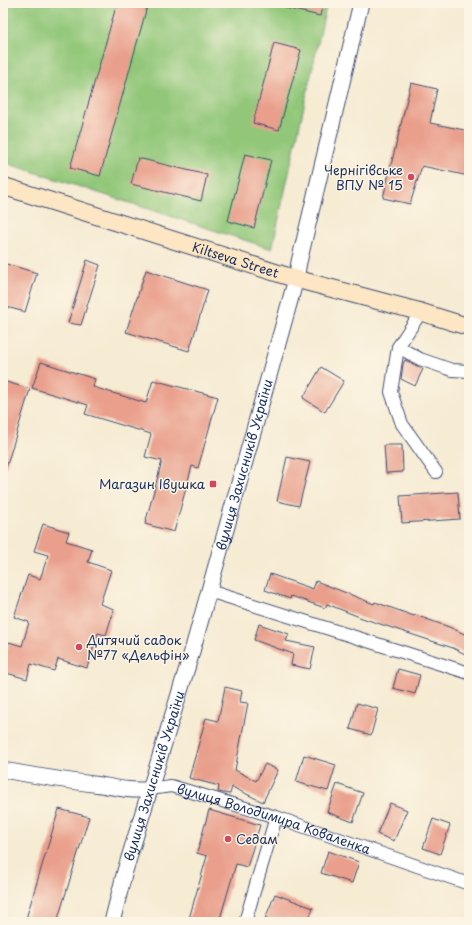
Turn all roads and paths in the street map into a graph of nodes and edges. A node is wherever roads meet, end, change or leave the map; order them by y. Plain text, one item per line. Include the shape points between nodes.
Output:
1 (361, 3) edge
2 (3, 186) edge
3 (296, 279) junction
4 (421, 312) junction
5 (469, 327) edge
6 (398, 347) junction
7 (469, 372) edge
8 (436, 472) dead end
9 (209, 591) junction
10 (469, 673) edge
11 (3, 770) edge
12 (150, 789) junction
13 (276, 817) junction
14 (469, 884) edge
15 (112, 922) edge
16 (245, 922) edge

1 - 3 street, вулиця Захисників України
2 - 3 main road, Kiltseva Street
3 - 4 main road, Kiltseva Street
3 - 9 street, вулиця Захисників України
4 - 5 main road, Kiltseva Street
4 - 6 street
6 - 7 street via 420,359 452,370
6 - 8 street via 391,392 402,424
9 - 10 street
9 - 12 street, вулиця Захисників України
11 - 12 street, вулиця Володимира Коваленка via 102,786 142,791
12 - 13 street, вулиця Володимира Коваленка via 171,786
12 - 15 street, вулиця Захисників України
13 - 14 street, вулиця Володимира Коваленка
13 - 16 street

